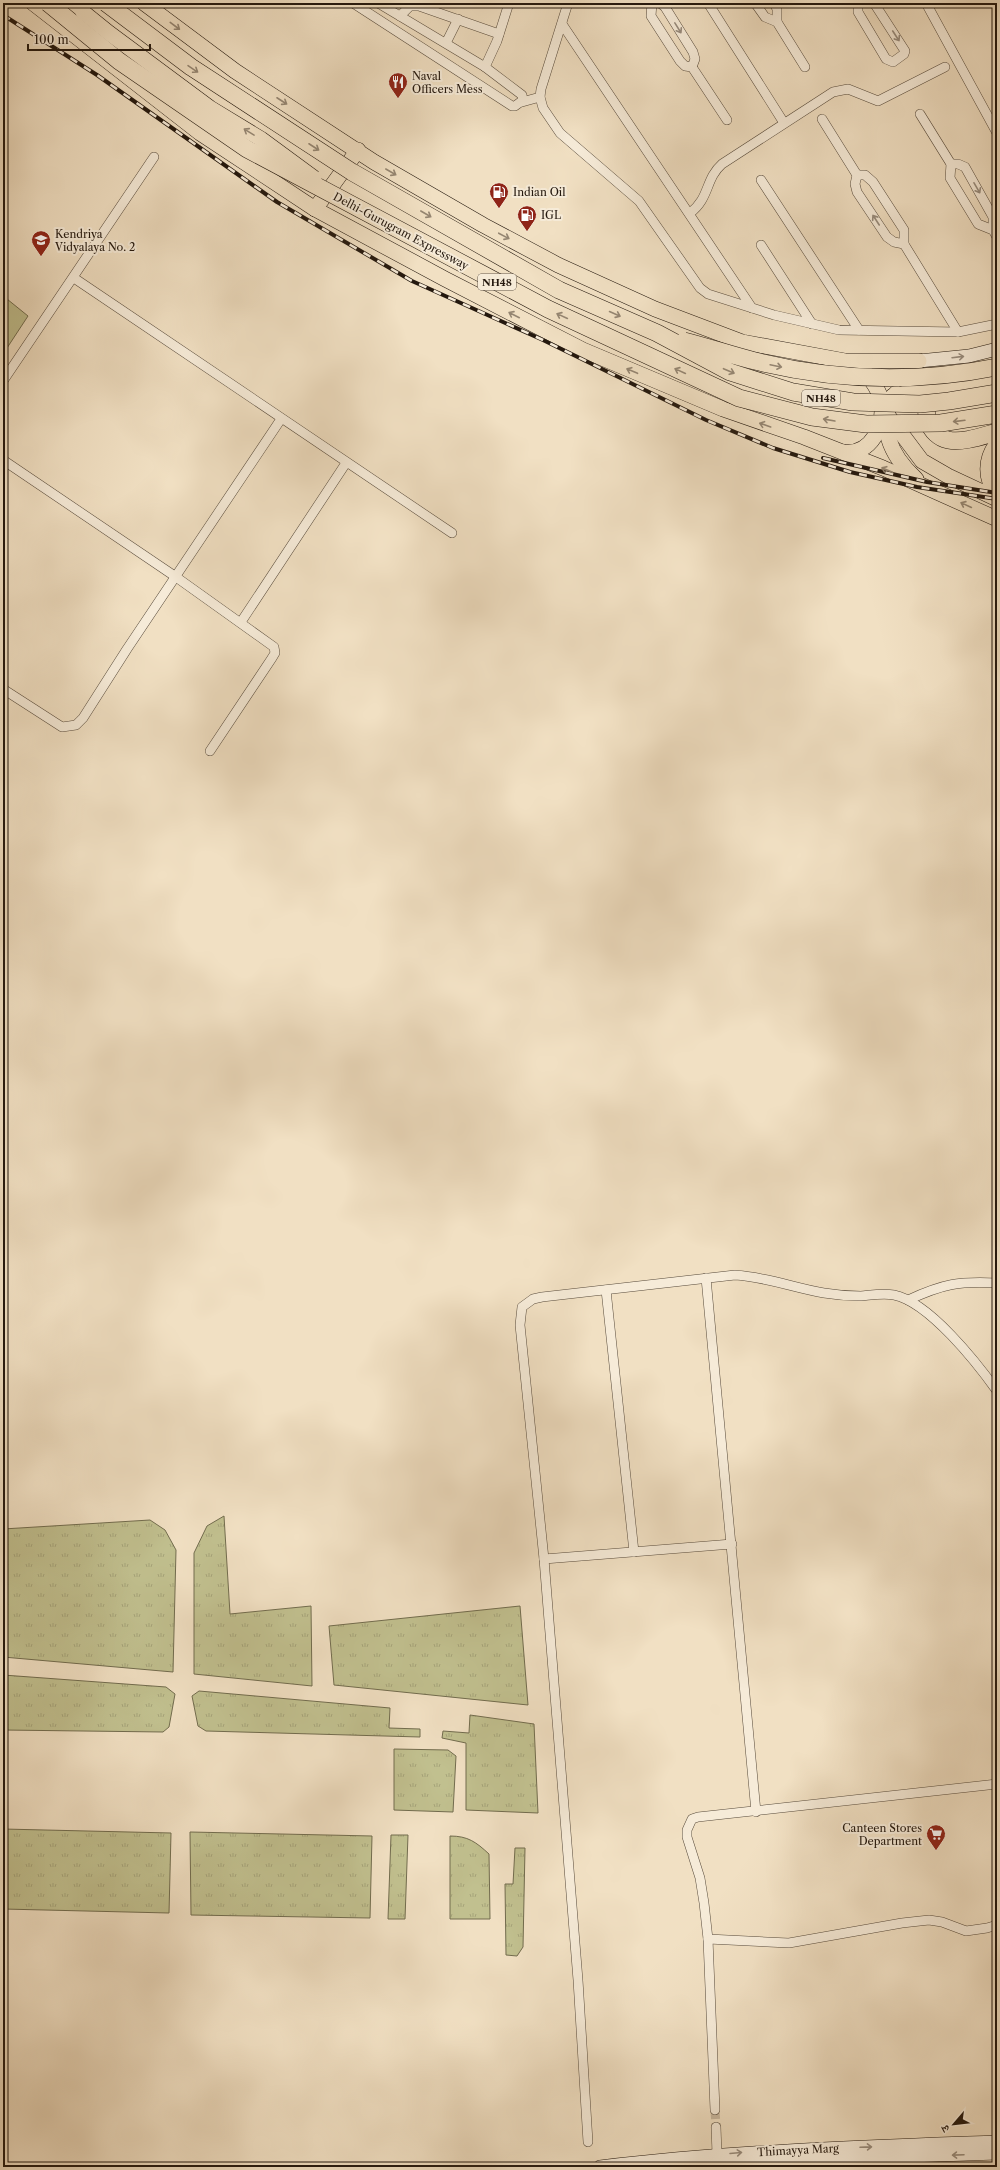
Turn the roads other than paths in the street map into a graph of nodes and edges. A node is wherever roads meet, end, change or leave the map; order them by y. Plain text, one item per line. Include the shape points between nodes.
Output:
1 (33, 3) edge
2 (48, 3) edge
3 (106, 3) edge
4 (144, 3) edge
5 (353, 3) edge
6 (373, 3) edge
7 (378, 3) edge
8 (509, 3) edge
9 (568, 3) edge
10 (708, 3) edge
11 (755, 3) edge
12 (774, 3) edge
13 (858, 3) edge
14 (874, 3) edge
15 (926, 3) edge
16 (78, 8) edge
17 (370, 13) junction
18 (400, 16) junction
19 (458, 19) junction
20 (777, 22) junction
21 (562, 24) junction
22 (499, 34) junction
23 (446, 43) junction
24 (485, 67) junction
25 (692, 67) junction
26 (805, 67) dead end
27 (945, 68) dead end
28 (540, 97) junction
29 (522, 102) junction
30 (920, 114) dead end
31 (822, 119) dead end
32 (727, 120) dead end
33 (784, 123) junction
34 (997, 133) edge
35 (358, 150) junction
36 (154, 157) dead end
37 (951, 164) junction
38 (857, 175) junction
39 (761, 180) dead end
40 (349, 204) junction
41 (315, 209) junction
42 (690, 213) junction
43 (995, 233) edge
44 (904, 244) junction
45 (761, 245) dead end
46 (74, 278) junction
47 (752, 308) junction
48 (812, 324) junction
49 (997, 324) edge
50 (697, 325) junction
51 (859, 330) junction
52 (958, 332) junction
53 (657, 333) junction
54 (997, 349) edge
55 (845, 361) junction
56 (919, 361) junction
57 (997, 367) edge
58 (997, 376) edge
59 (3, 381) edge
60 (954, 384) junction
61 (671, 387) junction
62 (997, 393) edge
63 (893, 397) junction
64 (888, 414) junction
65 (997, 414) edge
66 (281, 419) junction
67 (997, 432) edge
68 (997, 445) edge
69 (836, 450) junction
70 (3, 460) edge
71 (346, 463) junction
72 (936, 491) junction
73 (997, 493) edge
74 (997, 499) edge
75 (997, 519) edge
76 (452, 533) dead end
77 (176, 577) junction
78 (240, 622) junction
79 (3, 689) edge
80 (210, 751) dead end
81 (706, 1278) junction
82 (997, 1283) edge
83 (606, 1290) junction
84 (908, 1300) junction
85 (997, 1391) edge
86 (732, 1544) junction
87 (634, 1552) junction
88 (544, 1559) junction
89 (997, 1784) edge
90 (756, 1812) junction
91 (997, 1925) edge
92 (708, 1939) junction
93 (715, 2110) tunnel mouth
94 (716, 2127) tunnel mouth
95 (588, 2142) dead end
96 (997, 2142) edge
97 (997, 2153) edge
98 (717, 2154) junction
99 (600, 2167) edge
100 (684, 2167) edge

1 - 41 main road via 200,133
2 - 40 highway, Delhi-Gurugram Expressway / NH48, bridge via 119,61 247,149
3 -> 53 highway, NH48, bridge via 191,67 352,172 559,290
4 -> 35 main road via 235,71
5 - 17 street
6 - 17 street
7 - 18 street
8 - 22 street
9 - 21 street
10 - 33 street
11 - 20 street via 765,17
12 - 20 street via 777,9
14 -> 13 street via 905,51 892,62 886,58 858,12
15 - 34 street
40 -> 16 main road, bridge via 260,139 210,108
17 - 29 street via 512,106
18 - 19 street via 410,6 415,5
18 - 23 street
19 - 22 street
19 - 23 street
20 - 26 street
21 - 28 street
21 - 42 street
22 - 24 street
23 - 24 street
24 - 29 street via 522,95
25 -> 25 street via 685,66 680,61 651,16 652,3 660,3 665,7 693,52 695,59
25 - 32 street
27 - 33 street via 884,100 874,101 848,89 833,92
28 - 29 street
28 - 47 street via 542,108 560,133 639,202 704,292
30 - 37 street
31 - 38 street
33 - 42 street via 717,168 703,201
35 - 41 main road
35 -> 50 main road via 483,226 655,309
36 - 46 street
37 - 43 street via 950,178 978,224
37 -> 43 street via 965,167 993,217
38 - 44 street via 865,175 873,182 904,230
44 -> 38 street via 887,237 855,189
39 - 51 street
65 -> 40 highway, Delhi-Gurugram Expressway / NH48, bridge via 941,423 892,425 840,422 762,405 715,387 548,309
61 -> 41 main road via 583,350
42 - 47 street
44 - 52 street
45 - 48 street
46 - 59 street
46 - 66 street
47 - 48 street
48 - 51 street via 839,330
49 - 52 street
50 - 55 main road via 742,342
50 - 61 main road via 704,331 710,345 711,360 708,370 703,379 695,385
51 - 52 street
53 -> 57 highway, bridge via 755,361 833,375 888,379 949,376
53 -> 62 highway, NH48, bridge via 730,372 767,385 821,398 868,403 920,404
56 -> 54 street via 969,356
55 - 56 main road
55 - 69 main road via 864,371 874,382 881,400 880,422 875,437 864,447 849,452
56 - 63 main road
58 - 60 highway
60 - 63 highway
60 - 67 highway via 935,393 927,404 927,419 936,434 943,439 958,441
69 -> 61 main road via 723,409
63 - 64 main road
64 - 72 main road via 886,432 898,460 918,480
64 - 74 main road via 922,461
66 - 71 street
66 - 77 street
68 - 73 highway via 988,463 990,481
72 -> 69 main road
70 - 77 street
71 - 76 street
71 - 78 street
75 -> 72 main road
77 - 78 street
77 - 79 street via 83,718 76,724 62,727
78 - 80 street via 271,643 275,653
81 - 83 street
81 - 84 street via 752,1276 825,1293 852,1296 893,1295
81 - 86 street
82 - 84 street via 951,1283
83 - 87 street
83 - 88 street via 533,1299 522,1307 520,1316
84 - 85 street via 961,1344
86 - 87 street
86 - 90 street
87 - 88 street
88 - 95 street via 578,1980
89 - 90 street
90 - 92 street via 698,1817 689,1824 687,1837 702,1890
91 - 92 street via 966,1931 929,1920 789,1943
92 - 93 street
94 - 98 street
98 -> 96 street, Thimayya Marg
97 -> 100 street, Thimayya Marg via 763,2160
98 - 99 street, Thimayya Marg

